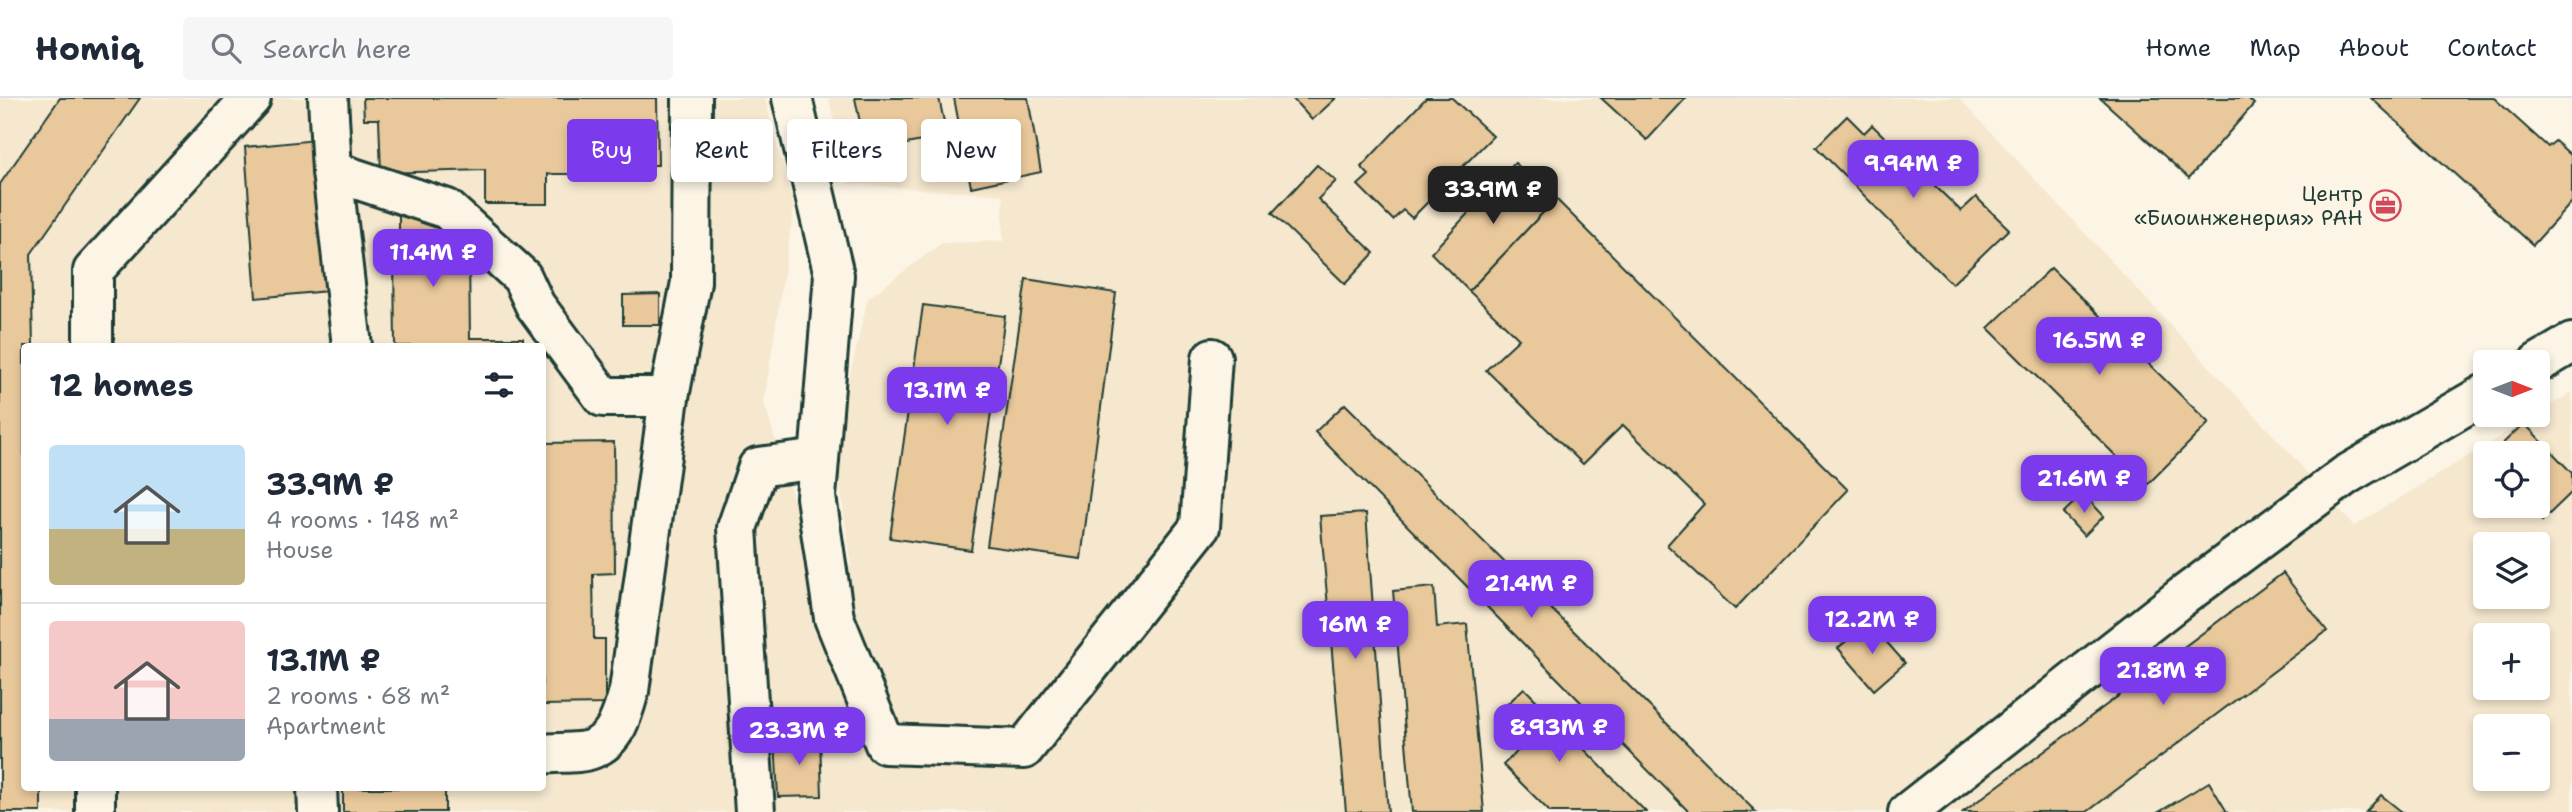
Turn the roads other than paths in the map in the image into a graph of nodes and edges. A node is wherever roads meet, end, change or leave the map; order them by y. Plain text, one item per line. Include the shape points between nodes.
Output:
1 (251, 98) edge
2 (328, 98) edge
3 (692, 98) edge
4 (792, 98) edge
5 (332, 171) junction
6 (93, 343) edge
7 (352, 343) edge
8 (2572, 343) edge
9 (2550, 356) edge
10 (1212, 358) dead end
11 (669, 397) junction
12 (2473, 401) edge
13 (819, 459) junction
14 (546, 754) edge
15 (95, 791) edge
16 (317, 791) edge
17 (95, 812) edge
18 (317, 812) edge
19 (755, 812) edge
20 (1908, 812) edge

1 - 6 lane via 93,271
2 - 5 lane
3 - 11 lane via 691,282
4 - 13 lane via 834,275
5 - 7 lane
5 - 11 lane via 447,209 522,277 535,305 603,397
8 - 9 lane
10 - 13 lane via 1200,527 1024,749 885,744 834,618 816,497
11 - 14 lane via 635,653 621,719 610,736 592,749
12 - 20 lane via 2346,475
13 - 19 lane via 758,467 737,528
15 - 17 lane
16 - 18 lane

